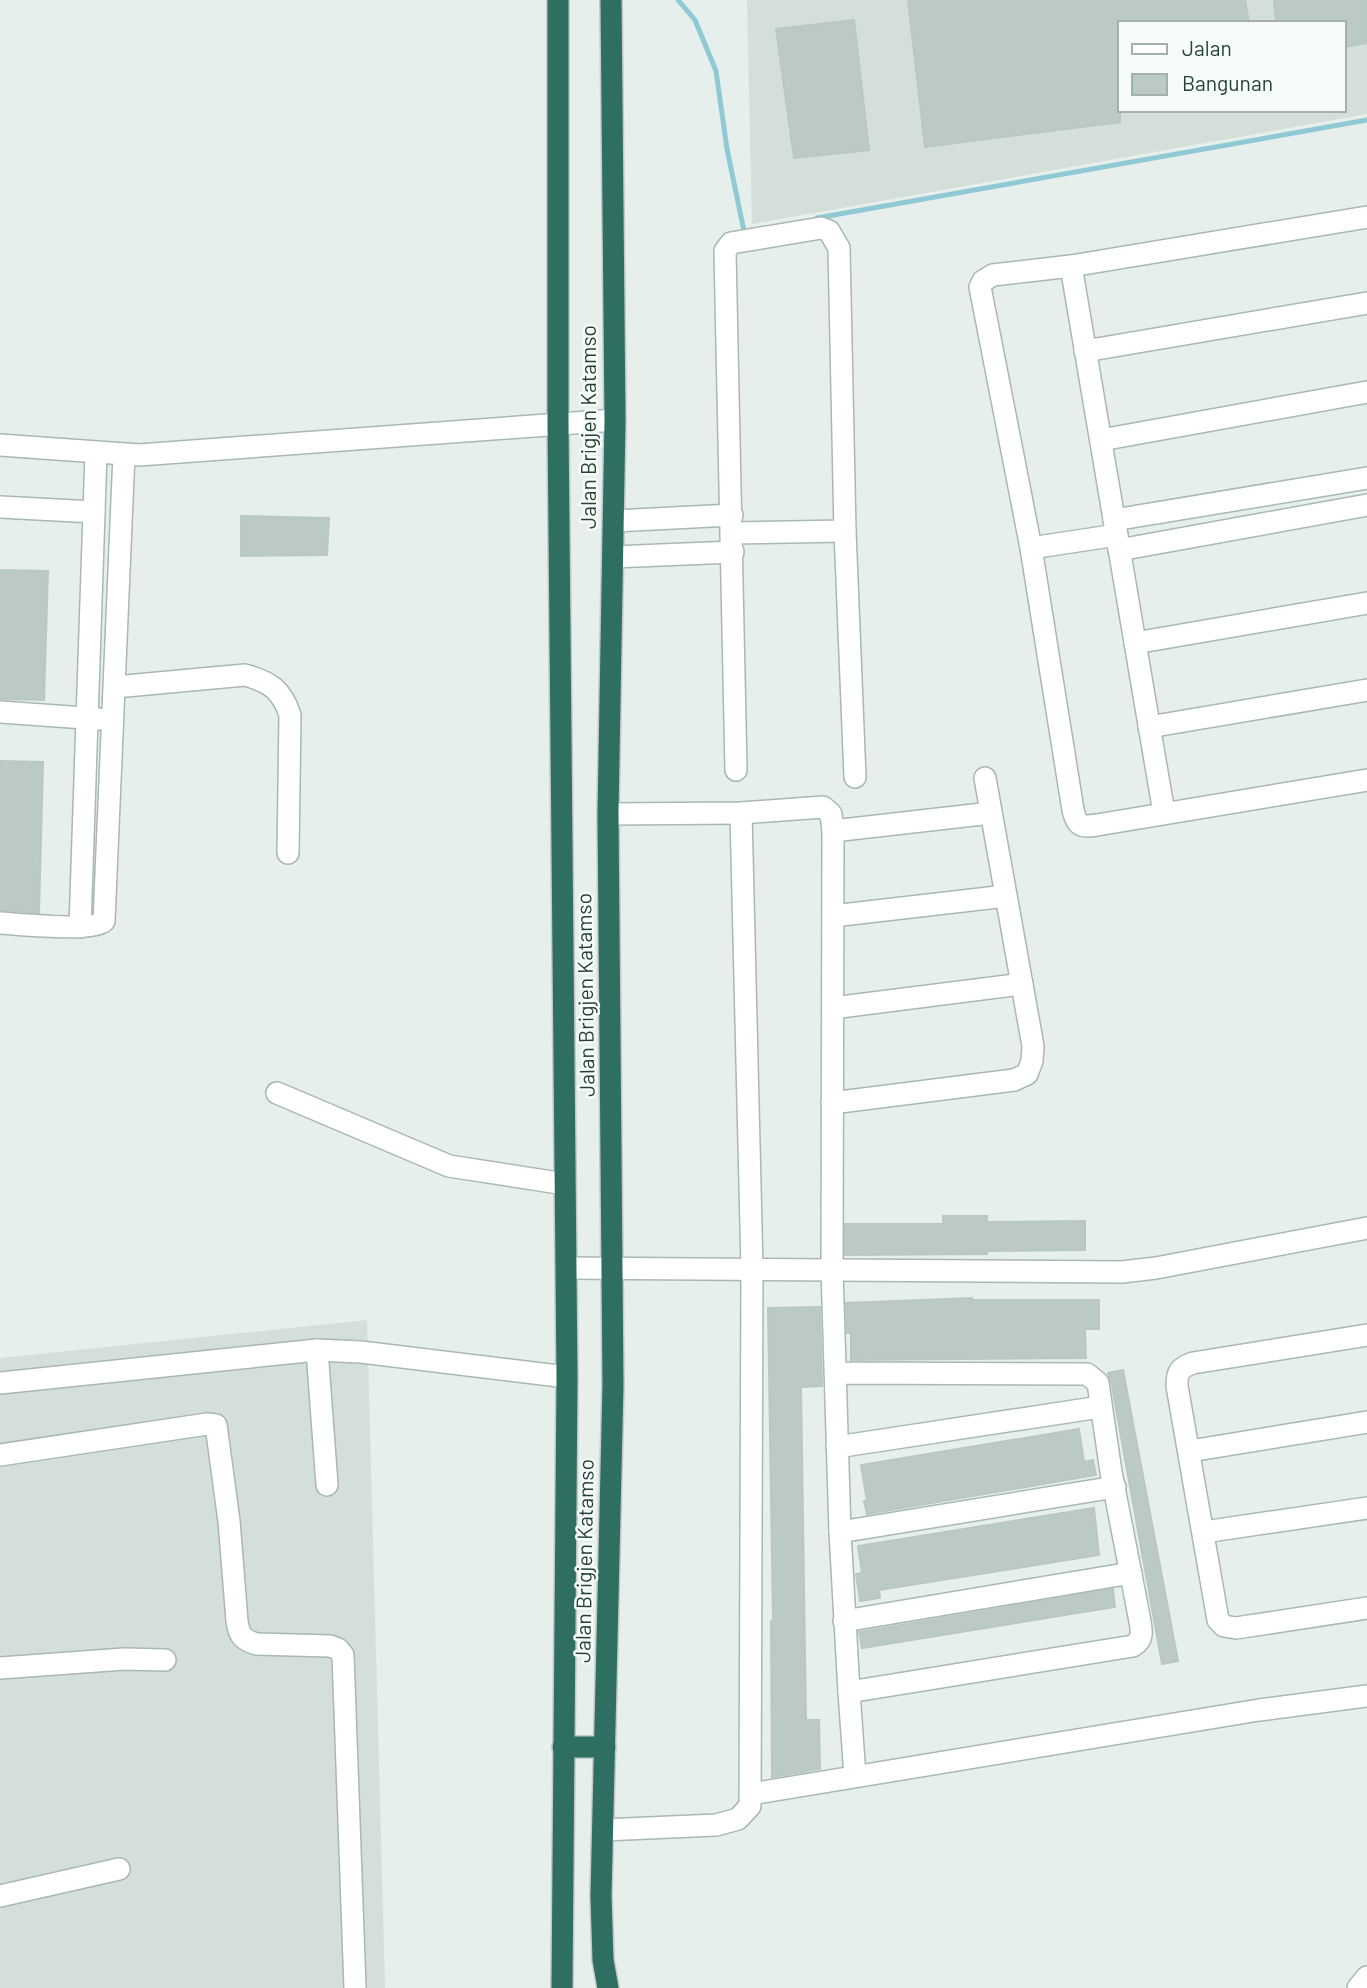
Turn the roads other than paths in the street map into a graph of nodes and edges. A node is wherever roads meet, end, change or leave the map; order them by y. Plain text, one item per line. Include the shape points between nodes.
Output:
1 (558, 0) edge
2 (611, 0) edge
3 (1367, 217) edge
4 (1071, 266) junction
5 (1367, 303) edge
6 (1085, 351) junction
7 (1367, 392) edge
8 (615, 420) junction
9 (558, 423) junction
10 (1101, 440) junction
11 (0, 445) edge
12 (96, 453) junction
13 (124, 454) junction
14 (1367, 478) edge
15 (1367, 505) edge
16 (0, 507) edge
17 (94, 512) junction
18 (614, 521) junction
19 (845, 531) junction
20 (732, 533) junction
21 (1117, 535) junction
22 (1031, 548) junction
23 (613, 557) junction
24 (1367, 603) edge
25 (1135, 643) junction
26 (115, 687) junction
27 (1367, 690) edge
28 (0, 712) edge
29 (87, 718) junction
30 (114, 720) junction
31 (1149, 727) junction
32 (736, 770) dead end
33 (855, 777) dead end
34 (985, 778) dead end
35 (1367, 780) edge
36 (741, 813) junction
37 (991, 813) junction
38 (1164, 813) junction
39 (608, 814) junction
40 (833, 831) junction
41 (288, 853) dead end
42 (1006, 896) junction
43 (832, 916) junction
44 (0, 923) edge
45 (80, 927) junction
46 (1021, 984) junction
47 (832, 1008) junction
48 (277, 1093) dead end
49 (832, 1103) junction
50 (565, 1184) junction
51 (1367, 1228) edge
52 (566, 1268) junction
53 (613, 1268) junction
54 (752, 1269) junction
55 (832, 1269) junction
56 (1367, 1335) edge
57 (317, 1350) junction
58 (835, 1373) junction
59 (567, 1377) junction
60 (0, 1383) edge
61 (1100, 1407) junction
62 (1367, 1422) edge
63 (837, 1447) junction
64 (1190, 1451) junction
65 (0, 1455) edge
66 (327, 1485) dead end
67 (1115, 1487) junction
68 (1367, 1508) edge
69 (840, 1532) junction
70 (1204, 1532) junction
71 (1131, 1573) junction
72 (1367, 1608) edge
73 (844, 1621) junction
74 (165, 1660) dead end
75 (0, 1668) edge
76 (849, 1692) junction
77 (1367, 1696) edge
78 (564, 1747) junction
79 (605, 1747) junction
80 (855, 1776) junction
81 (751, 1794) junction
82 (603, 1830) junction
83 (119, 1869) dead end
84 (0, 1896) edge
85 (1367, 1977) edge
86 (355, 1988) edge
87 (562, 1988) edge
88 (608, 1988) edge
89 (1358, 1988) edge

1 - 9 highway, Jalan Brigjen Katamso
2 - 8 highway, Jalan Brigjen Katamso
3 - 4 lane
4 - 6 lane
4 - 22 lane via 993,275 979,287
5 - 6 lane
6 - 10 lane
7 - 10 lane
8 - 9 lane
8 - 18 highway, Jalan Brigjen Katamso
9 - 13 lane
9 - 50 highway, Jalan Brigjen Katamso
10 - 21 lane
11 - 12 lane
12 - 13 lane
12 - 17 lane
13 - 26 lane
14 - 21 lane
15 - 21 lane
16 - 17 lane
17 - 29 lane
18 - 20 lane
18 - 23 highway, Jalan Brigjen Katamso
19 - 20 lane
19 - 20 lane via 839,248 829,231 821,228 732,243 725,251
19 - 33 lane
20 - 23 lane
20 - 32 lane
21 - 22 lane
21 - 25 lane
22 - 38 lane via 1075,820 1081,827
23 - 39 highway, Jalan Brigjen Katamso
24 - 25 lane
25 - 31 lane
26 - 30 lane
26 - 41 lane via 245,675 276,690 290,715
27 - 31 lane
28 - 29 lane
29 - 30 lane
29 - 45 lane
30 - 45 lane via 104,921
31 - 38 lane
34 - 37 lane
35 - 38 lane
36 - 39 lane
36 - 40 lane via 823,807 831,814
36 - 54 lane
37 - 40 lane
37 - 42 lane
39 - 53 highway, Jalan Brigjen Katamso
40 - 43 lane
42 - 43 lane
42 - 46 lane
43 - 47 lane
44 - 45 lane
46 - 47 lane
46 - 49 lane via 1033,1046 1027,1074 1014,1080
47 - 49 lane
48 - 50 lane via 449,1166
49 - 55 lane
50 - 52 highway, Jalan Brigjen Katamso
51 - 55 lane via 1122,1272
52 - 53 lane
52 - 59 highway, Jalan Brigjen Katamso
53 - 54 lane
53 - 79 highway, Jalan Brigjen Katamso
54 - 55 lane
54 - 81 lane
55 - 58 lane
56 - 64 lane via 1182,1367 1177,1386
57 - 59 lane
57 - 60 lane
57 - 66 lane
58 - 61 lane via 1087,1374 1098,1382
58 - 63 lane
59 - 78 highway, Jalan Brigjen Katamso
61 - 63 lane
61 - 67 lane
62 - 64 lane
63 - 69 lane
64 - 70 lane
65 - 86 lane via 216,1425 241,1636 257,1644 330,1646 343,1655
67 - 69 lane
67 - 71 lane
68 - 70 lane
69 - 73 lane
70 - 72 lane via 1214,1609 1224,1626
71 - 73 lane
71 - 76 lane via 1142,1637 1133,1646
73 - 76 lane
74 - 75 lane
76 - 80 lane
77 - 80 lane
78 - 79 highway
78 - 87 highway, Jalan Brigjen Katamso
79 - 82 highway, Jalan Brigjen Katamso
80 - 81 lane
81 - 82 lane via 750,1806 738,1819 716,1825
82 - 88 highway, Jalan Brigjen Katamso via 601,1896
83 - 84 lane
85 - 89 lane

